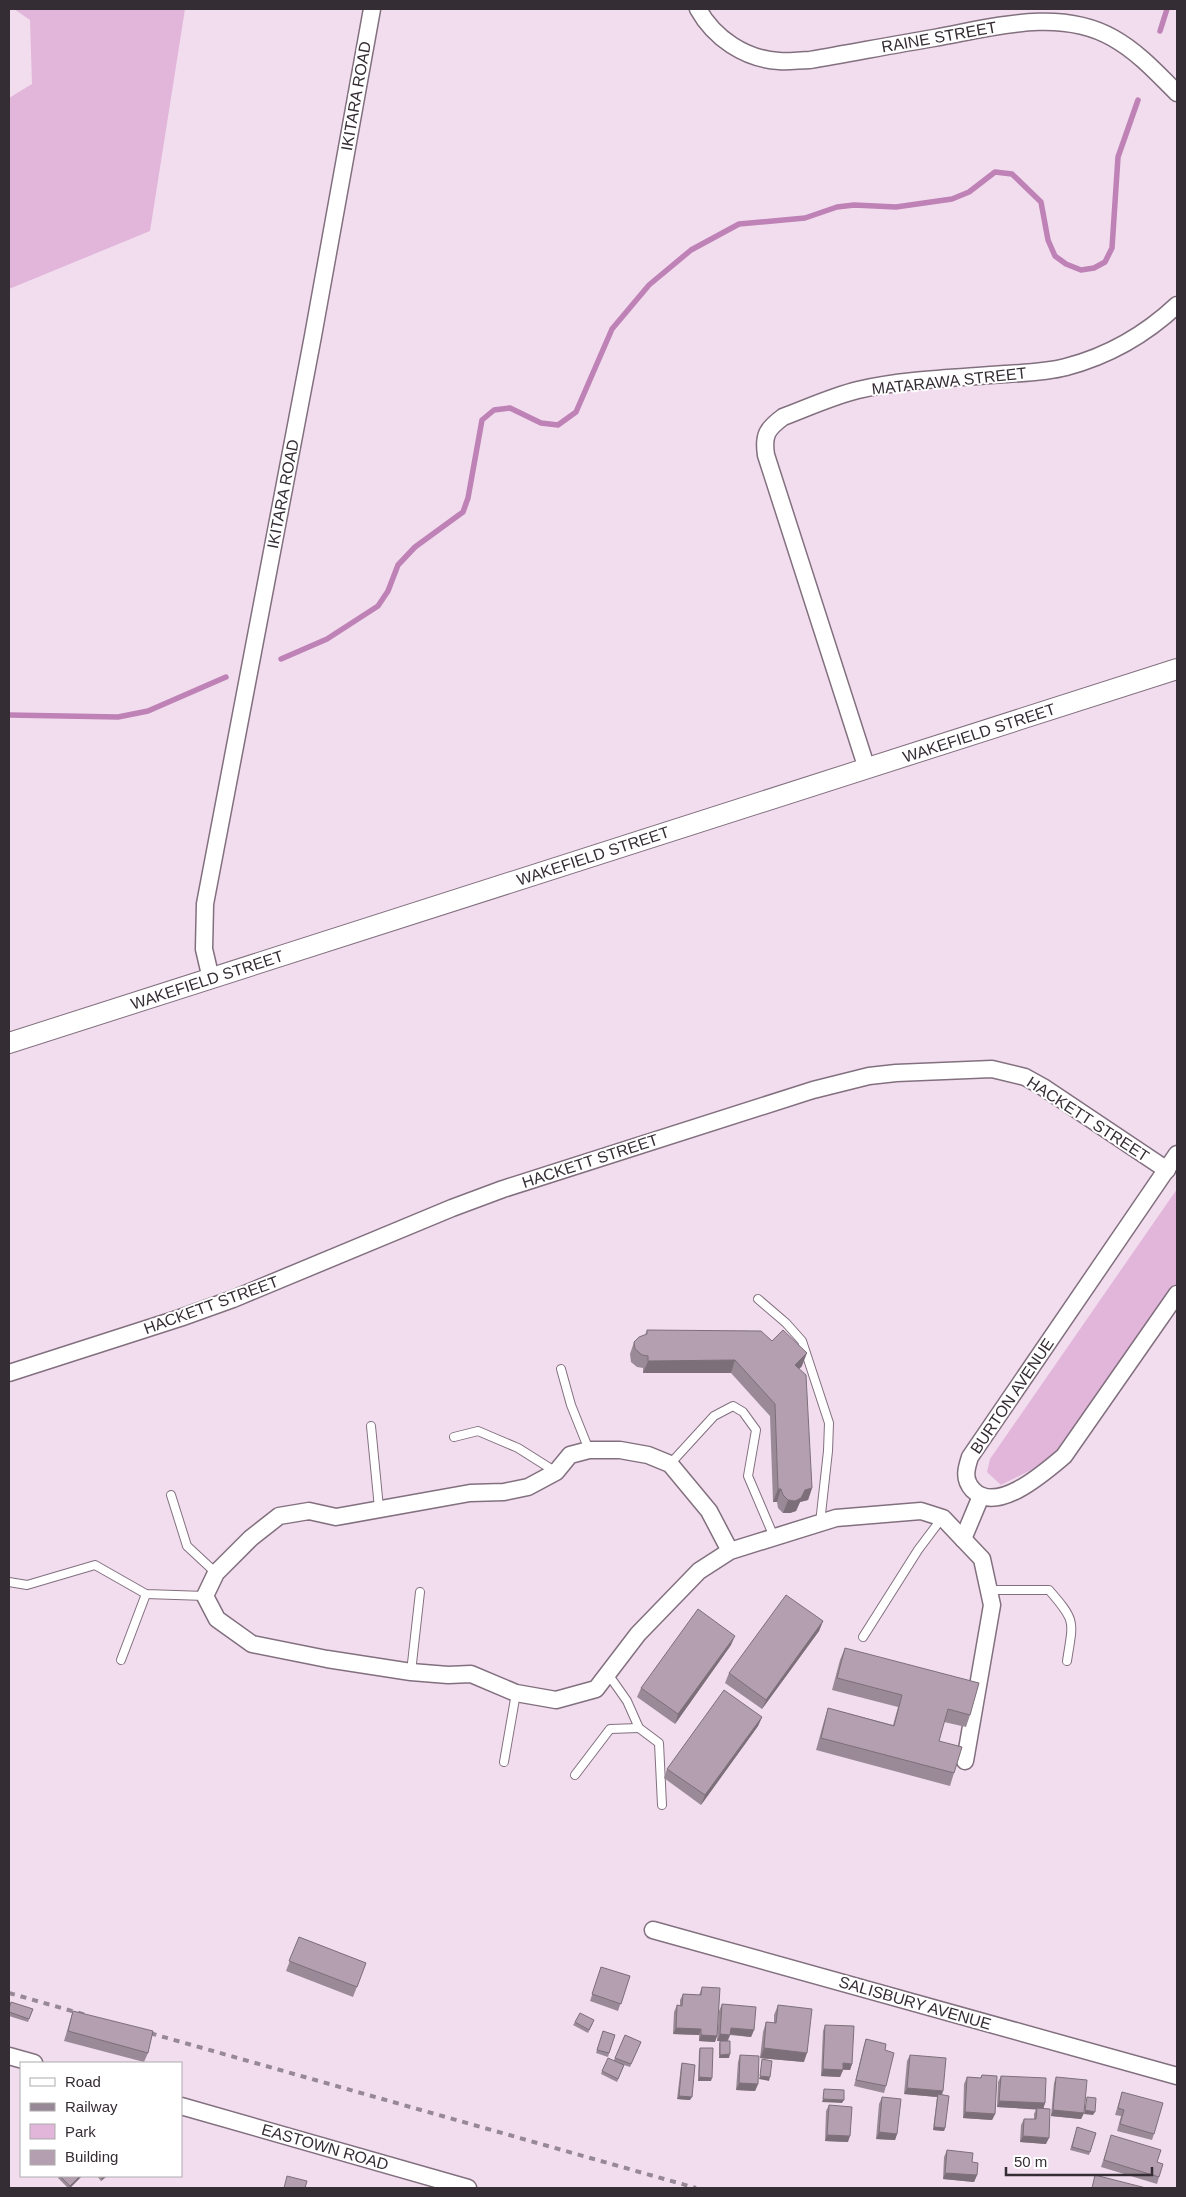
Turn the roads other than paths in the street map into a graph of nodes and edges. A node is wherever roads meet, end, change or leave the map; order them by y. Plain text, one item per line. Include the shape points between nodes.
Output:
1 (372, 9) edge
2 (698, 9) edge
3 (1177, 93) edge
4 (1177, 305) edge
5 (1177, 669) edge
6 (868, 768) junction
7 (211, 979) junction
8 (9, 1043) edge
9 (1177, 1154) edge
10 (1167, 1170) junction
11 (1177, 1294) edge
12 (758, 1299) dead end
13 (561, 1370) dead end
14 (9, 1373) edge
15 (371, 1426) dead end
16 (454, 1436) dead end
17 (589, 1450) junction
18 (670, 1464) junction
19 (556, 1472) junction
20 (171, 1495) dead end
21 (981, 1496) junction
22 (379, 1508) junction
23 (942, 1518) junction
24 (820, 1523) junction
25 (774, 1537) junction
26 (963, 1539) junction
27 (730, 1551) junction
28 (216, 1573) junction
29 (9, 1582) edge
30 (988, 1590) junction
31 (420, 1592) dead end
32 (146, 1594) junction
33 (205, 1596) junction
34 (862, 1637) dead end
35 (121, 1660) dead end
36 (1067, 1662) dead end
37 (412, 1672) junction
38 (608, 1674) junction
39 (516, 1693) junction
40 (639, 1728) junction
41 (965, 1761) dead end
42 (504, 1762) dead end
43 (574, 1775) dead end
44 (662, 1805) dead end
45 (653, 1930) dead end
46 (9, 2056) edge
47 (30, 2062) edge
48 (1177, 2076) edge
49 (182, 2106) edge
50 (468, 2188) edge

1 - 7 street, IKITARA ROAD via 205,904 204,949
2 - 3 street, RAINE STREET via 712,28 736,48 780,62 810,60 1012,24 1058,22 1113,38 1150,66
4 - 6 street, MATARAWA STREET via 1143,333 1093,359 1064,368 857,390 783,417 766,433 766,455
5 - 6 street, WAKEFIELD STREET
6 - 7 street, WAKEFIELD STREET
7 - 8 street, WAKEFIELD STREET
9 - 10 street, BURTON AVENUE
10 - 14 street, HACKETT STREET via 1043,1087 1017,1074 992,1070 869,1076 813,1090 504,1189 233,1299
10 - 21 street, BURTON AVENUE via 970,1457 965,1470 967,1481
11 - 21 street via 1064,1456 1010,1494 996,1498
12 - 24 lane via 802,1341 828,1423
13 - 17 lane
15 - 22 lane
16 - 19 lane via 478,1431 518,1448
17 - 18 street via 620,1450 648,1455
17 - 19 street via 570,1455
18 - 25 lane via 714,1416 733,1406 743,1412 756,1430 748,1476
18 - 27 street via 709,1511
19 - 22 street via 528,1486 504,1492 470,1493
20 - 28 lane via 187,1546
21 - 26 street
22 - 28 street via 336,1517 309,1511 279,1516
23 - 24 street via 922,1511 836,1518
23 - 26 street
23 - 34 lane
24 - 25 street
25 - 27 street
26 - 30 street via 982,1559
27 - 38 street via 699,1571 638,1634
28 - 33 street
29 - 32 lane via 27,1585 95,1565
30 - 36 lane via 1049,1590 1068,1611 1072,1624
30 - 41 street via 992,1605
31 - 37 lane
32 - 33 lane
32 - 35 lane
33 - 37 street via 217,1619 252,1644
37 - 39 street via 448,1676 471,1674
38 - 39 street via 596,1689 556,1700
38 - 40 lane via 627,1701
39 - 42 lane
40 - 43 lane via 610,1729
40 - 44 lane via 660,1743
45 - 48 street, SALISBURY AVENUE
46 - 47 street
49 - 50 street, EASTOWN ROAD

